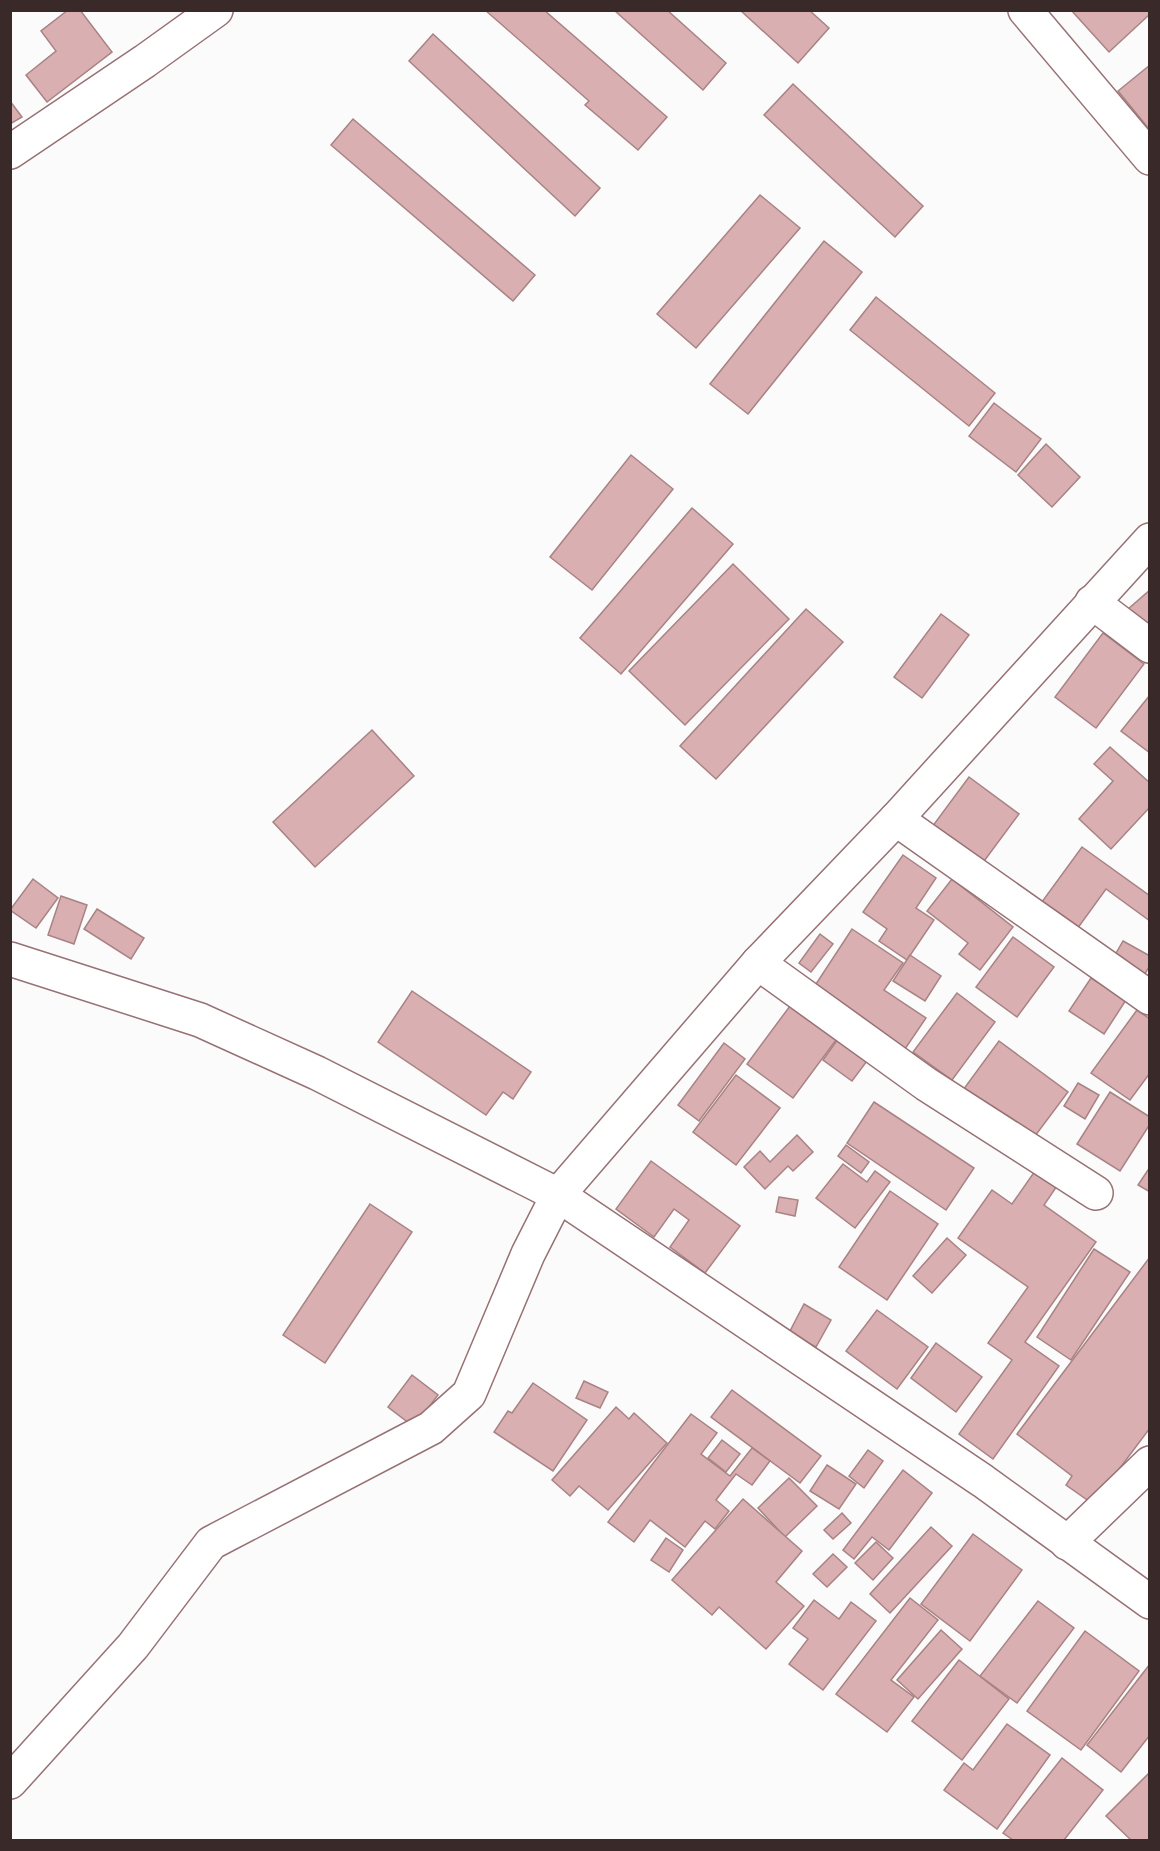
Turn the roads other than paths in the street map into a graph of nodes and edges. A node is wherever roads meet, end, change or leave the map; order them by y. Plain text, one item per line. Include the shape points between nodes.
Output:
1 (216, 10) edge
2 (1025, 10) edge
3 (10, 152) edge
4 (1149, 158) edge
5 (1149, 540) edge
6 (1092, 602) junction
7 (1149, 646) edge
8 (896, 819) junction
9 (10, 959) edge
10 (758, 963) junction
11 (1149, 998) edge
12 (1096, 1192) dead end
13 (558, 1195) junction
14 (1149, 1463) edge
15 (1067, 1543) junction
16 (1149, 1602) edge
17 (10, 1782) edge

1 - 3 street
2 - 4 street
5 - 6 street
6 - 7 street
6 - 8 street
8 - 10 street
8 - 11 street
9 - 13 street via 200,1020 317,1073
10 - 12 street via 926,1084
10 - 13 street
13 - 15 street via 964,1468
13 - 17 street via 528,1254 469,1394 431,1428 211,1543 133,1646
14 - 15 street
15 - 16 street

